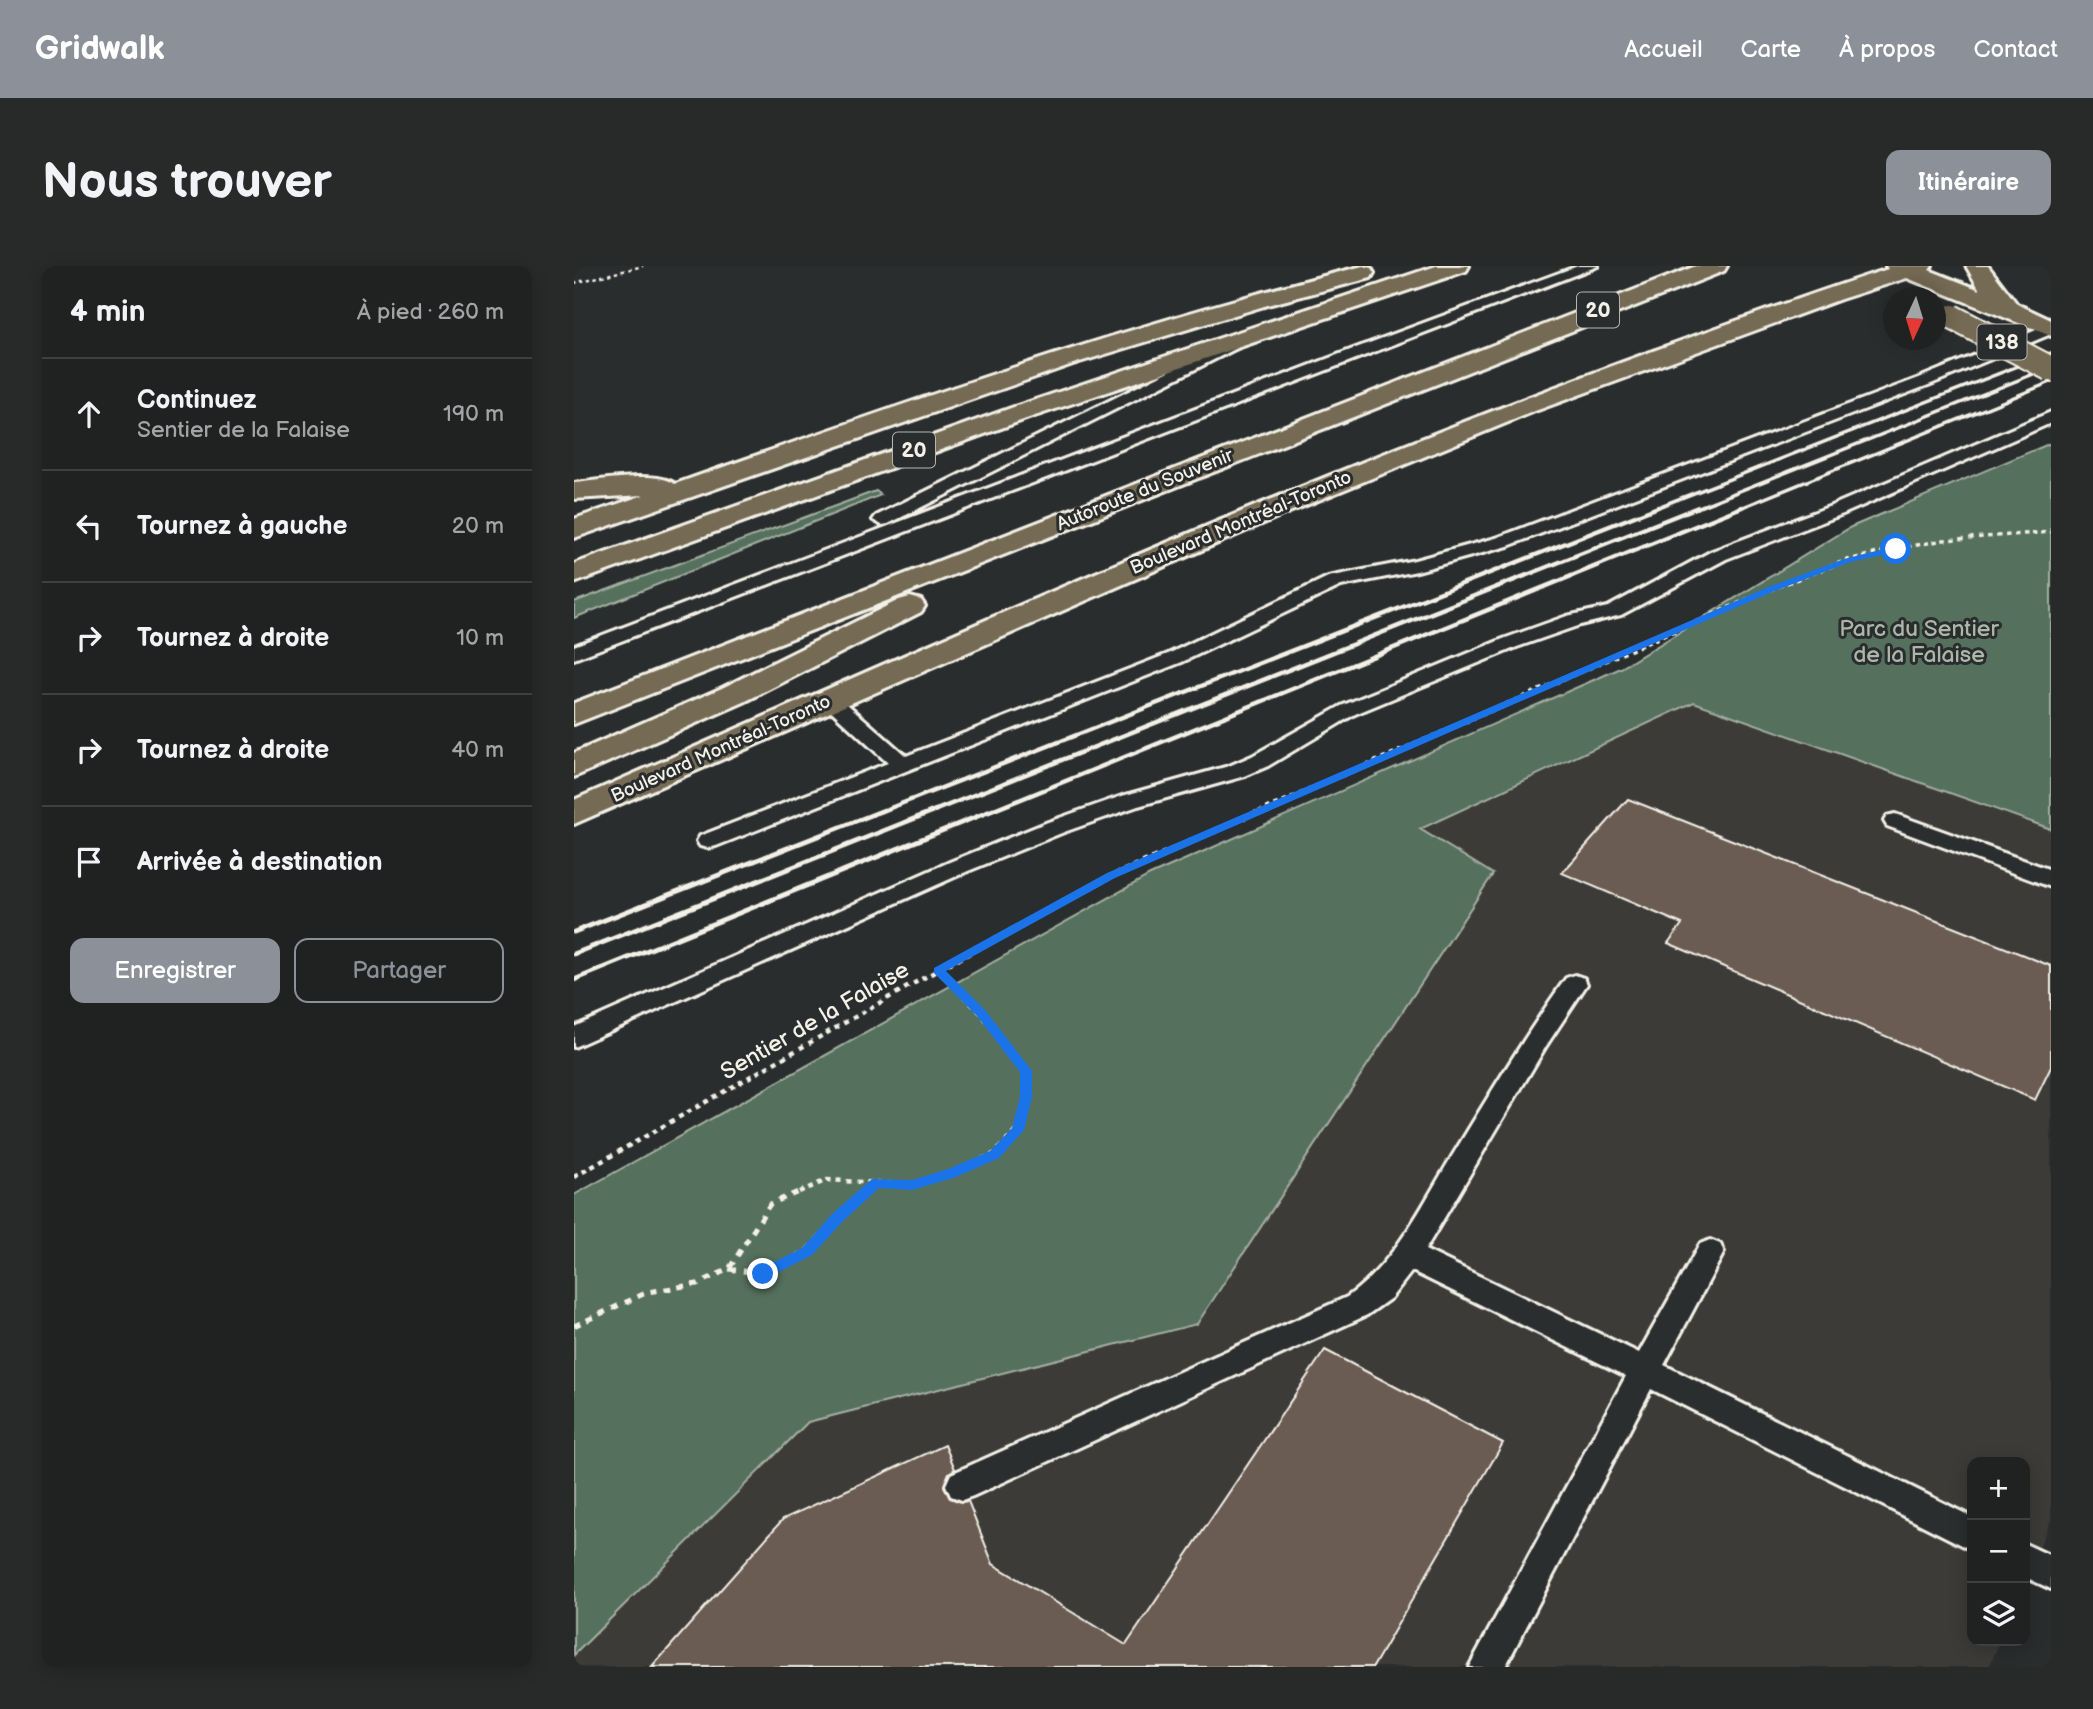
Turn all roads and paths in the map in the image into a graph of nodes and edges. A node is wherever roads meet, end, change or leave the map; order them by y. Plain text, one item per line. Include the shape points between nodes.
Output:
1 (643, 266) edge
2 (1392, 266) edge
3 (1458, 266) edge
4 (1591, 266) edge
5 (1716, 266) edge
6 (1839, 266) edge
7 (1978, 266) edge
8 (1909, 267) edge
9 (1874, 281) junction
10 (574, 283) edge
11 (1887, 287) edge
12 (2000, 304) junction
13 (1946, 315) edge
14 (2051, 329) edge
15 (1256, 333) junction
16 (2051, 369) edge
17 (2051, 417) edge
18 (693, 488) junction
19 (574, 491) edge
20 (1103, 507) junction
21 (574, 529) edge
22 (2051, 532) edge
23 (574, 573) edge
24 (757, 583) junction
25 (574, 653) edge
26 (831, 700) junction
27 (574, 714) edge
28 (901, 763) junction
29 (574, 766) edge
30 (574, 813) edge
31 (1895, 821) dead end
32 (708, 841) dead end
33 (2051, 879) edge
34 (938, 970) junction
35 (1575, 984) dead end
36 (574, 1038) edge
37 (574, 1177) edge
38 (876, 1183) junction
39 (1710, 1252) dead end
40 (1407, 1255) junction
41 (729, 1269) junction
42 (574, 1326) edge
43 (1645, 1371) junction
44 (962, 1485) dead end
45 (1967, 1532) edge
46 (2030, 1562) edge
47 (2051, 1573) edge
48 (1486, 1667) edge

1 - 10 path
2 - 18 main road via 1163,328
3 - 15 main road, 20
4 - 24 lane
5 - 20 main road, Autoroute du Souvenir / 20
6 - 9 main road
7 - 12 main road
8 - 9 main road, Boulevard Montréal-Toronto
8 - 12 main road
9 - 11 main road
9 - 26 main road, Boulevard Montréal-Toronto via 1514,411 1272,509
12 - 14 main road
13 - 16 main road, 138, bridge
14 - 28 lane via 1502,542 1417,565 1335,580 1175,658
15 - 23 main road, 20
15 - 24 lane
17 - 36 lane via 1837,510 1719,555 1614,611 1510,643 1348,710 1237,771 1130,802 984,856
18 - 19 main road via 626,486
18 - 21 main road
20 - 27 main road, Autoroute du Souvenir / 20
20 - 29 main road via 733,695
22 - 34 path, Sentier de la Falaise via 1944,540 1896,549 1847,560 1769,590 1111,876
24 - 25 lane
26 - 28 lane
26 - 30 main road, Boulevard Montréal-Toronto
28 - 32 lane
31 - 33 lane
34 - 37 path, Sentier de la Falaise
34 - 38 path via 981,1013 1026,1071 1026,1097 1017,1130 994,1154 951,1173 912,1185
35 - 40 lane
38 - 41 path via 807,1251 763,1274
38 - 41 path via 827,1180 770,1204
39 - 43 lane
40 - 43 lane
40 - 44 lane via 1381,1289 1357,1306
41 - 42 path via 697,1284 649,1292
43 - 45 lane
43 - 48 lane
46 - 47 lane

